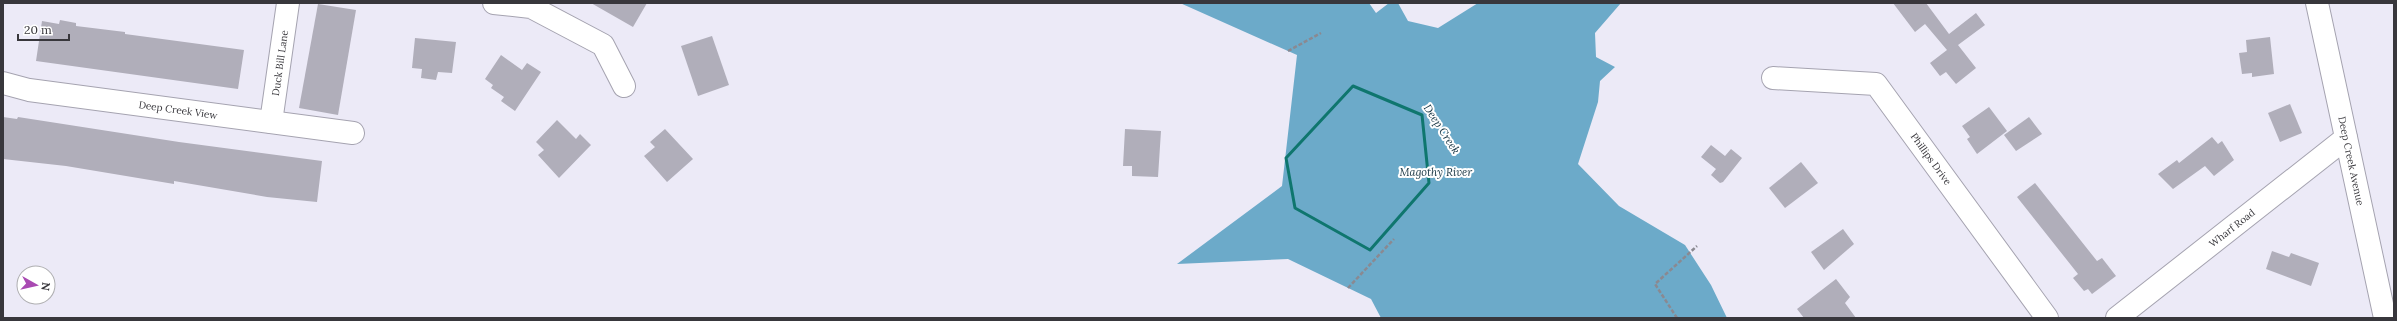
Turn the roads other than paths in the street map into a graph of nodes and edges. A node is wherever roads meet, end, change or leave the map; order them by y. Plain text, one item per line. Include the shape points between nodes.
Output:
1 (288, 3) edge
2 (494, 3) edge
3 (2317, 3) edge
4 (1772, 78) dead end
5 (3, 83) edge
6 (624, 86) dead end
7 (271, 122) junction
8 (353, 133) dead end
9 (2346, 138) junction
10 (2047, 318) edge
11 (2117, 318) edge
12 (2385, 318) edge

1 - 7 street, Duck Bill Lane
2 - 6 street via 530,7 603,45
3 - 9 street, Deep Creek Avenue
4 - 10 street, Phillips Drive via 1876,84
5 - 7 street, Deep Creek View via 29,90
7 - 8 street, Deep Creek View
9 - 11 street, Wharf Road
9 - 12 street, Deep Creek Avenue

